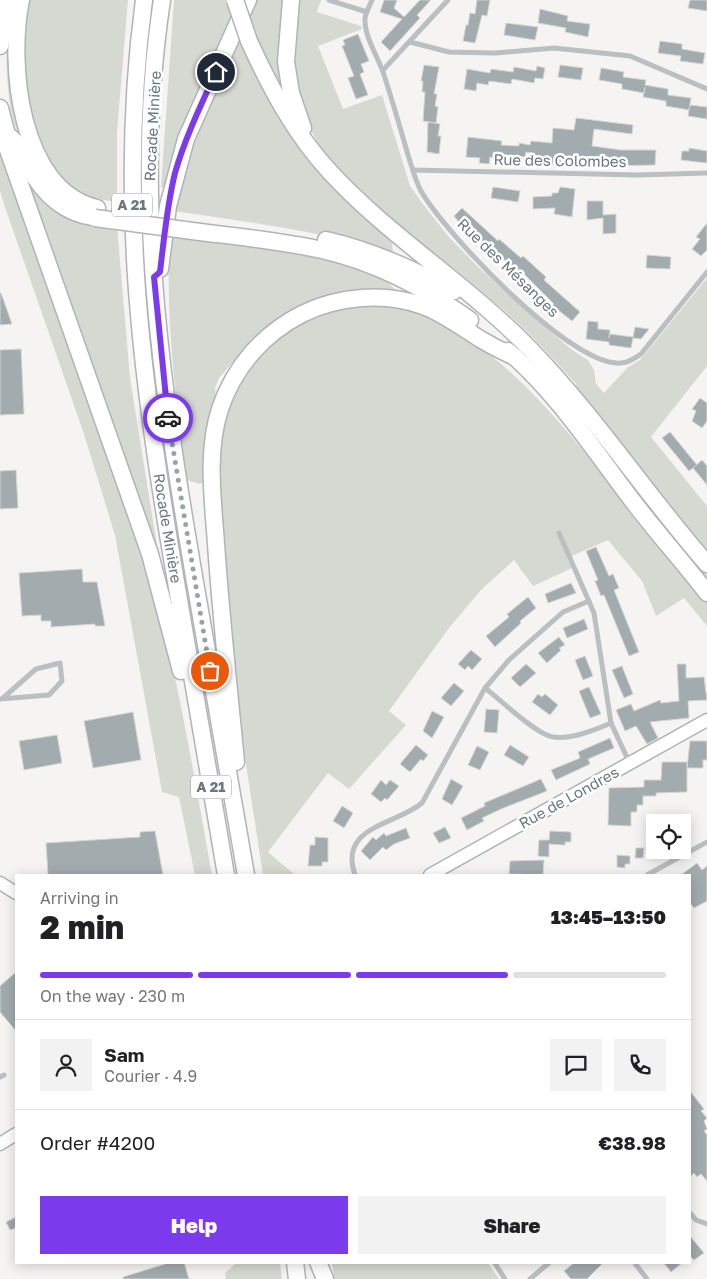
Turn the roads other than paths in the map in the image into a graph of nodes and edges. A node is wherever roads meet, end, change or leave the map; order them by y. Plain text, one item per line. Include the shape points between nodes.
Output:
1 (8, 0) edge
2 (22, 0) edge
3 (162, 0) edge
4 (235, 0) edge
5 (248, 0) edge
6 (291, 0) edge
7 (329, 0) edge
8 (372, 0) edge
9 (448, 0) edge
10 (143, 1) edge
11 (367, 12) junction
12 (410, 42) junction
13 (0, 46) edge
14 (382, 70) junction
15 (707, 89) edge
16 (0, 108) edge
17 (7, 135) junction
18 (310, 146) junction
19 (413, 170) junction
20 (707, 173) edge
21 (96, 213) junction
22 (201, 227) junction
23 (707, 272) edge
24 (154, 277) junction
25 (485, 307) junction
26 (515, 357) junction
27 (598, 441) junction
28 (609, 455) junction
29 (559, 534) dead end
30 (707, 564) edge
31 (707, 593) edge
32 (589, 601) junction
33 (485, 688) junction
34 (2, 698) edge
35 (199, 717) junction
36 (707, 720) edge
37 (610, 723) junction
38 (631, 764) junction
39 (232, 793) junction
40 (707, 842) edge
41 (226, 874) edge
42 (246, 874) edge
43 (355, 874) edge
44 (432, 874) edge
45 (649, 874) edge
46 (0, 882) edge
47 (15, 891) edge
48 (15, 1135) edge
49 (0, 1144) edge
50 (691, 1214) edge
51 (707, 1224) edge
52 (295, 1264) edge
53 (313, 1264) edge
54 (319, 1264) edge
55 (495, 1264) edge
56 (548, 1264) edge
57 (636, 1264) edge
58 (297, 1279) edge
59 (316, 1279) edge
60 (325, 1279) edge
61 (505, 1279) edge
62 (530, 1279) edge
63 (647, 1279) edge

1 - 13 highway
2 - 21 highway via 16,55 20,98 30,138 46,168 66,193
3 - 24 highway, Rocade Minière / A 21 via 152,125 150,227
4 - 18 highway, bridge via 272,92
5 - 24 highway via 186,139 168,206 160,272
6 - 18 highway via 286,62 291,93
7 - 11 street
8 - 11 street
9 - 12 street
10 - 35 highway, Rocade Minière / A 21 via 133,123 134,276 156,461
11 - 14 street, Rue des Mésanges via 365,18 372,49
12 - 14 street
12 - 15 street via 449,52 495,53 554,48 630,56
14 - 19 street, Rue des Mésanges
16 - 17 highway
17 - 21 highway via 15,139 28,167 52,200 71,211
17 - 35 highway via 7,147 150,554 187,696
18 - 25 highway via 328,170 364,206
19 - 20 street, Rue des Colombes via 637,175
19 - 23 street, Rue des Mésanges via 420,190 451,232 529,309 579,350 596,358 621,364 641,354
21 - 22 highway, bridge
22 - 25 highway via 298,235 351,246 418,272
22 - 26 highway via 314,248 384,271 443,300
24 - 39 highway, Rocade Minière / A 21 via 171,441
25 - 27 highway via 541,361
26 - 27 highway
26 - 39 highway via 439,313 399,300 375,297 326,304 306,312 272,332 242,365 220,409 212,465 219,587 238,776
27 - 28 highway
28 - 30 highway
28 - 31 highway
29 - 32 street
32 - 33 street via 563,612 508,660
32 - 37 street via 594,613
33 - 37 street via 547,735 572,735
33 - 43 street via 422,803 406,814 369,830 356,843 352,860
34 - 34 street via 49,695 62,681 60,663 36,669
35 - 41 highway, Rocade Minière / A 21
36 - 38 street, Rue de Londres
37 - 38 street
38 - 44 street, Rue de Londres
39 - 42 highway, Rocade Minière / A 21
40 - 45 street
46 - 47 street
48 - 49 street
50 - 51 street
52 - 58 highway
53 - 59 highway
54 - 60 highway
55 - 61 street
56 - 62 street
57 - 63 street

